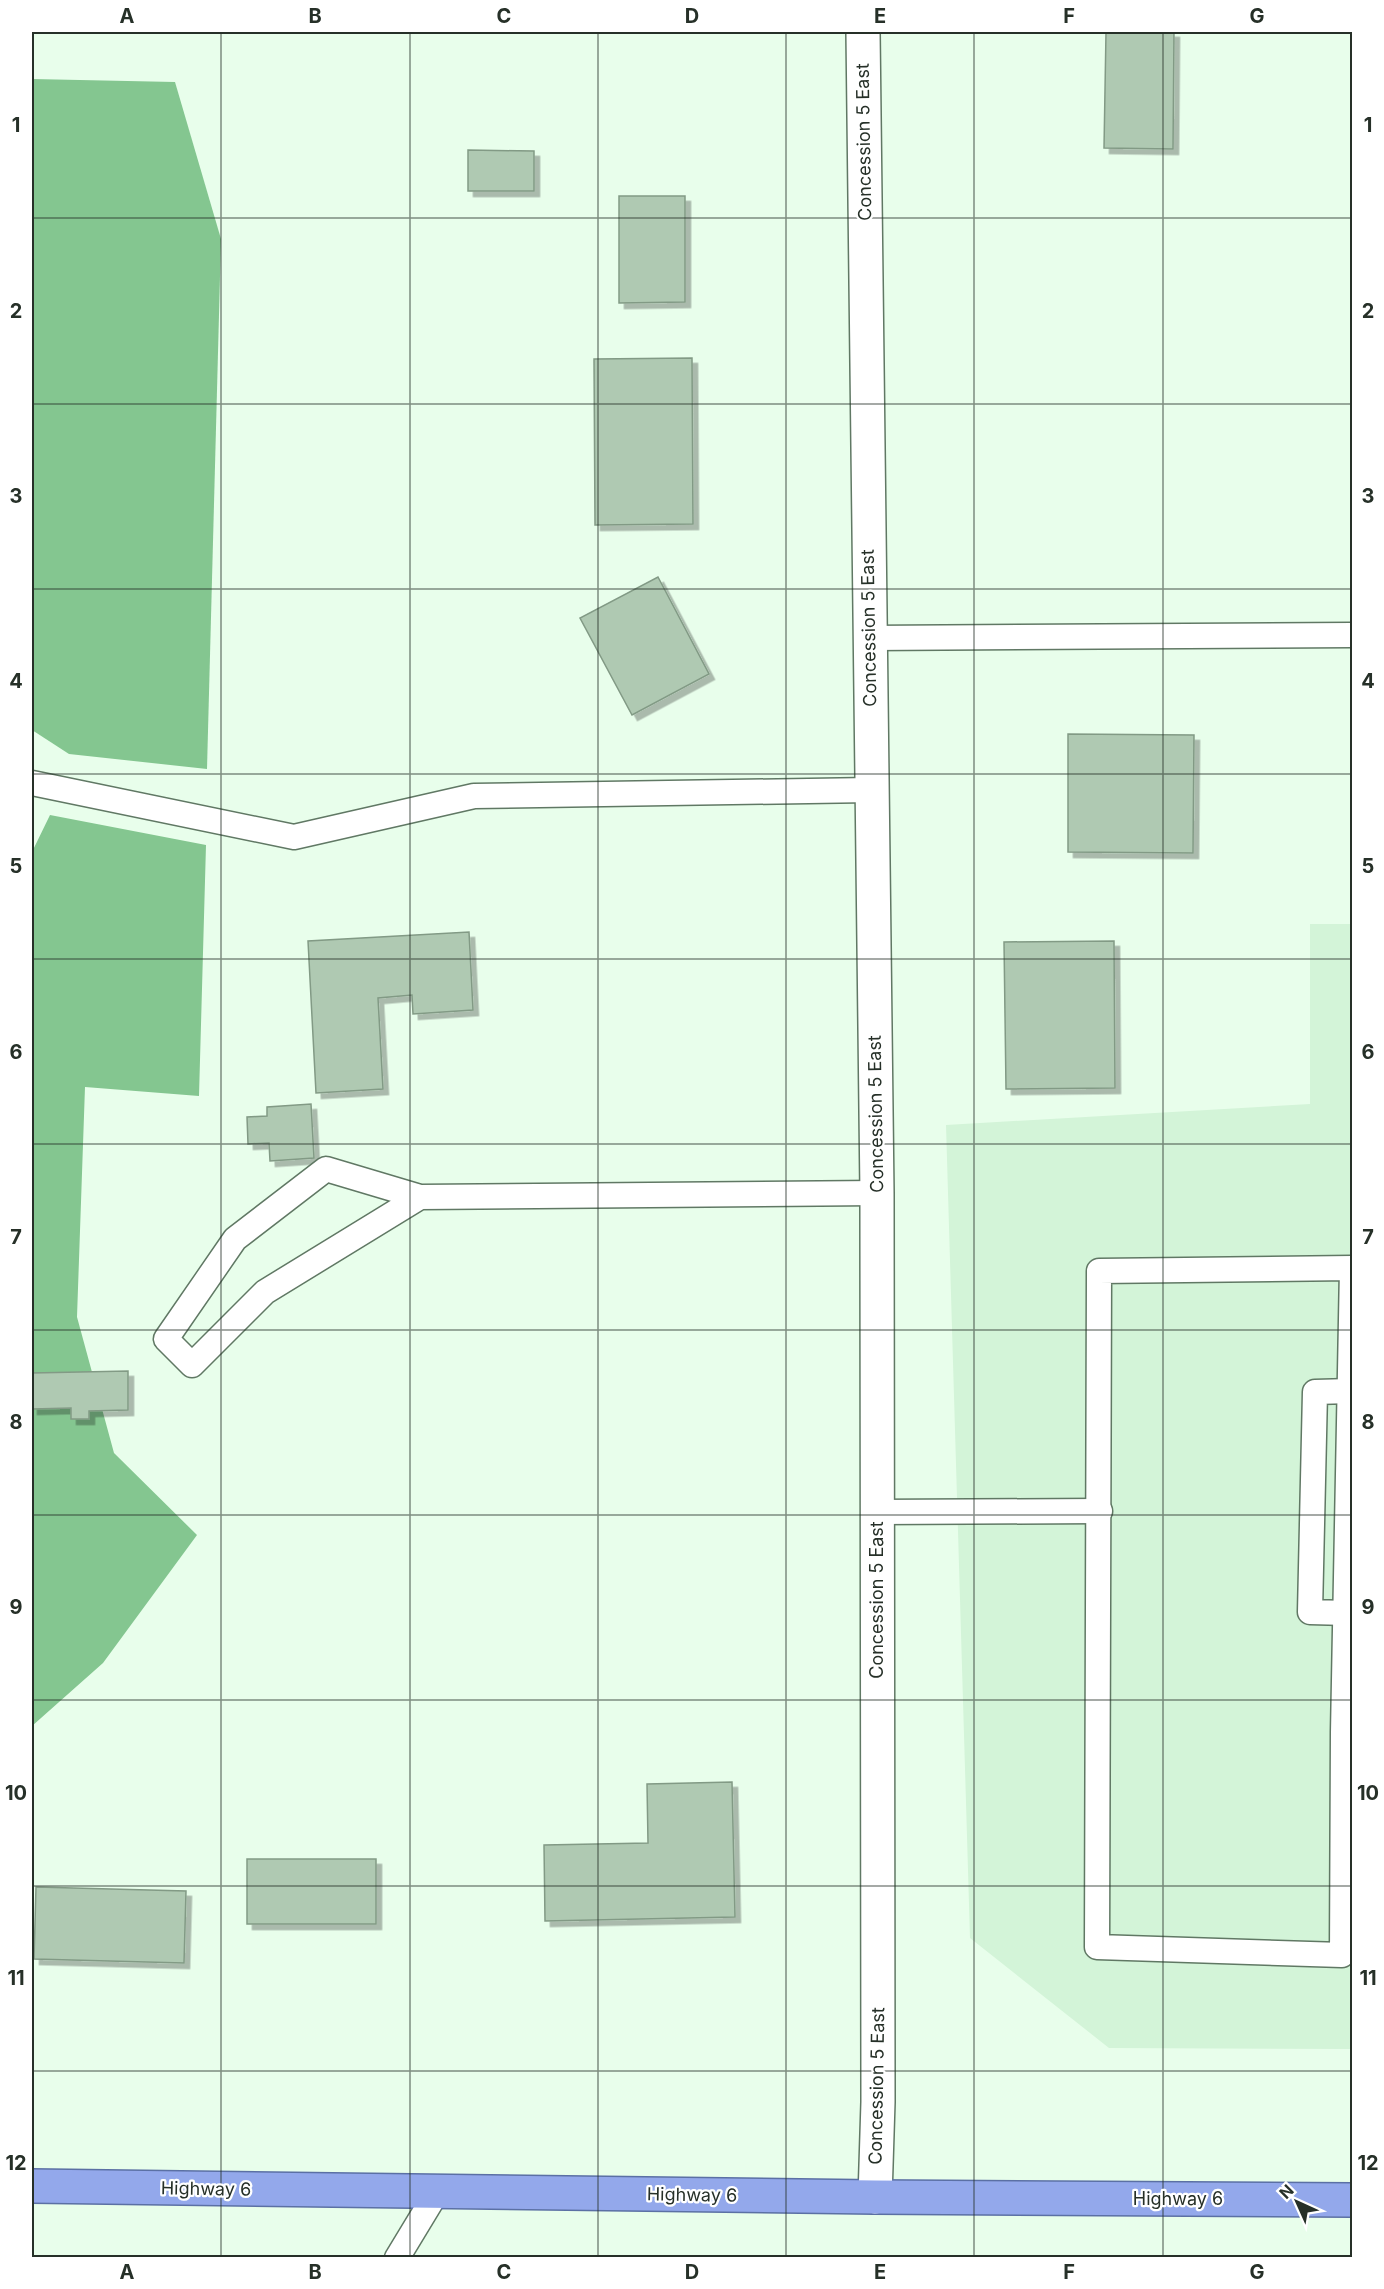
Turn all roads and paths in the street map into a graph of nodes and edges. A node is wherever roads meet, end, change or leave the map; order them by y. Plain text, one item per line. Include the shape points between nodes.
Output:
1 (863, 32) edge
2 (1353, 635) edge
3 (870, 638) junction
4 (32, 783) edge
5 (871, 790) junction
6 (877, 1193) junction
7 (420, 1197) junction
8 (1353, 1254) edge
9 (1352, 1283) edge
10 (1351, 1391) junction
11 (1100, 1511) junction
12 (877, 1512) junction
13 (1347, 1613) junction
14 (32, 2186) edge
15 (436, 2192) junction
16 (875, 2197) junction
17 (1353, 2200) edge
18 (397, 2258) edge

1 - 3 street, Concession 5 East
2 - 3 lane
3 - 5 street, Concession 5 East
4 - 5 lane via 294,837 474,796
5 - 6 street, Concession 5 East
6 - 7 lane
6 - 12 street, Concession 5 East
7 - 7 lane via 326,1169 235,1239 166,1339 192,1365 265,1292
8 - 9 lane
9 - 10 lane
9 - 11 lane via 1099,1271
10 - 13 lane
10 - 13 lane via 1315,1392 1310,1612
11 - 12 lane
11 - 13 lane via 1097,1947 1342,1955
12 - 16 street, Concession 5 East
14 - 15 highway, Highway 6
15 - 16 highway, Highway 6
15 - 18 lane
16 - 17 highway, Highway 6

